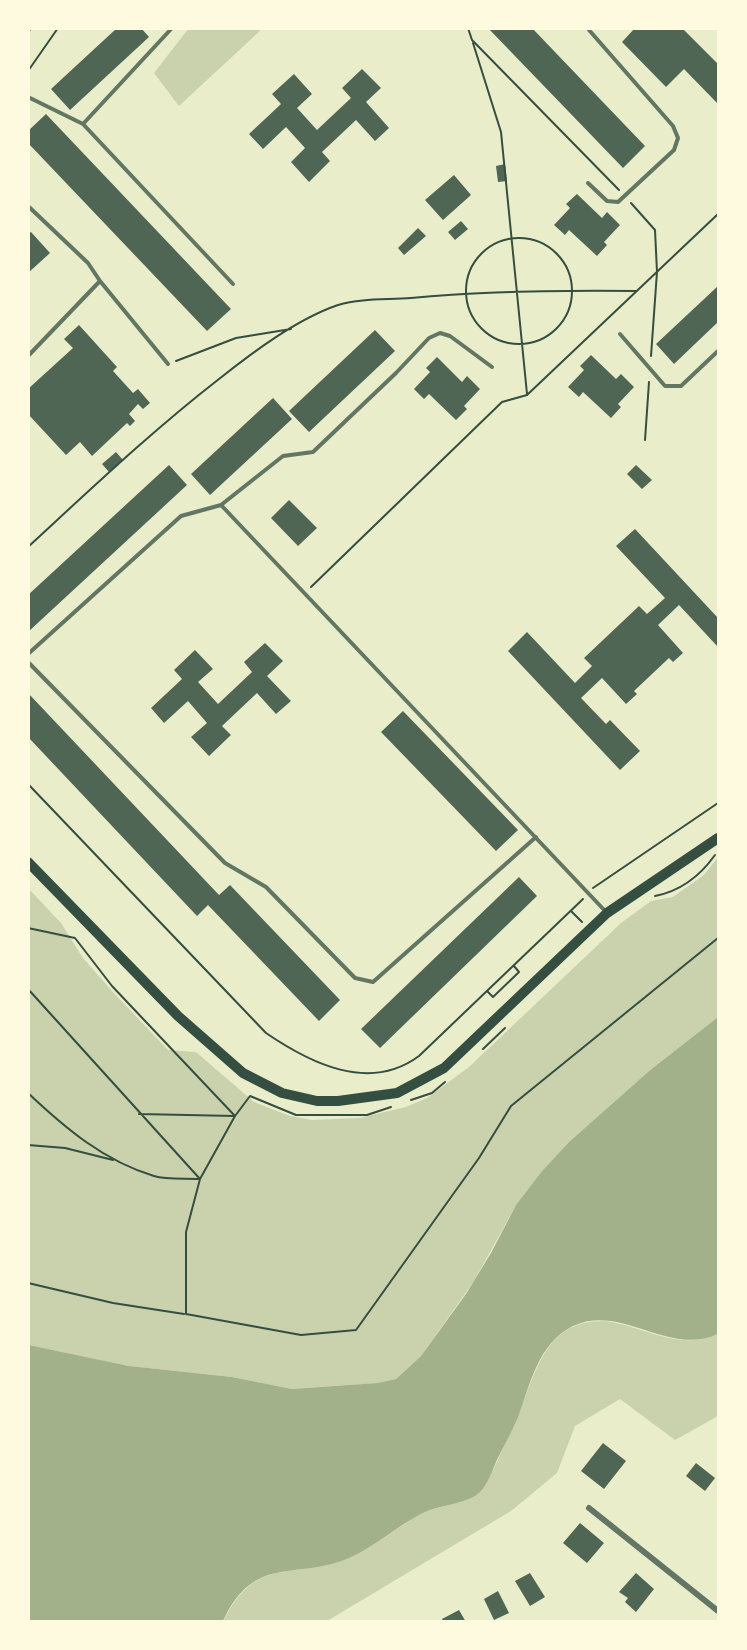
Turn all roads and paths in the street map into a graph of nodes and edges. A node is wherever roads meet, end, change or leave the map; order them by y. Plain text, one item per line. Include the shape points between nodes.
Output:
1 (58, 28) edge
2 (172, 28) edge
3 (468, 28) edge
4 (589, 29) edge
5 (472, 40) junction
6 (28, 71) edge
7 (28, 97) edge
8 (83, 124) junction
9 (588, 183) dead end
10 (625, 196) junction
11 (28, 206) edge
12 (718, 214) edge
13 (511, 238) junction
14 (657, 272) junction
15 (100, 281) junction
16 (233, 284) dead end
17 (516, 290) junction
18 (573, 291) junction
19 (638, 291) junction
20 (466, 293) junction
21 (294, 328) junction
22 (620, 334) dead end
23 (522, 345) junction
24 (718, 351) edge
25 (28, 356) edge
26 (168, 364) joint
27 (492, 367) dead end
28 (650, 368) junction
29 (527, 395) junction
30 (645, 440) dead end
31 (221, 505) junction
32 (28, 547) edge
33 (304, 593) junction
34 (28, 654) edge
35 (28, 662) edge
36 (28, 784) edge
37 (718, 803) edge
38 (536, 837) junction
39 (718, 838) edge
40 (718, 852) edge
41 (28, 862) edge
42 (588, 893) junction
43 (650, 897) dead end
44 (571, 911) junction
45 (608, 913) junction
46 (582, 922) dead end
47 (28, 928) edge
48 (718, 938) edge
49 (514, 966) junction
50 (28, 989) edge
51 (487, 991) junction
52 (513, 1021) dead end
53 (480, 1052) dead end
54 (448, 1079) dead end
55 (28, 1093) edge
56 (410, 1101) dead end
57 (400, 1104) dead end
58 (140, 1114) junction
59 (235, 1116) junction
60 (28, 1145) edge
61 (116, 1161) junction
62 (200, 1179) junction
63 (28, 1283) edge
64 (186, 1314) junction
65 (589, 1508) dead end
66 (718, 1611) edge

1 - 6 path
2 - 8 lane
3 - 5 path
4 - 10 lane via 673,126 678,138 674,150
5 - 10 path
5 - 13 path via 499,120
7 - 8 lane
8 - 16 lane
9 - 10 lane via 612,203
10 - 14 path via 653,225
11 - 15 lane via 87,263
12 - 14 path
13 - 17 path
13 - 18 path via 530,238 547,245 570,273
13 - 20 path via 493,244 478,257 469,274
14 - 19 path
14 - 28 path
15 - 25 lane
15 - 26 lane
17 - 18 path
17 - 20 path
17 - 23 path
18 - 19 path
18 - 23 path via 571,307 558,328 538,342
19 - 29 path
20 - 21 path via 350,303
20 - 23 path via 470,314 483,331 501,342
21 - 26 path via 236,338
21 - 32 path via 243,359 158,426
22 - 28 lane
23 - 29 path
24 - 28 lane via 681,386 665,386
27 - 31 lane via 450,336 440,333 429,338 313,452 283,456
28 - 30 path
29 - 33 path via 502,402
31 - 33 lane
31 - 34 lane via 181,516
33 - 38 lane
35 - 38 lane via 225,863 266,887 355,978 373,982
36 - 51 path via 266,1033 299,1056 355,1074 396,1069 419,1056
37 - 42 path
38 - 42 lane
39 - 45 main road
40 - 43 path via 703,872 671,893
41 - 45 main road via 218,1053 266,1087 318,1101 371,1099 397,1093 444,1068
42 - 44 path
42 - 45 lane
44 - 46 path
44 - 49 path
47 - 59 path via 75,938 112,986
48 - 64 path via 511,1106 479,1158 356,1330 301,1335
49 - 51 path
49 - 51 path via 519,972 493,997
50 - 58 path
52 - 53 path
54 - 56 path via 432,1093
55 - 61 path via 66,1129
57 - 59 path via 367,1115 296,1115 250,1096
58 - 59 path
58 - 62 path
59 - 62 path
60 - 61 path via 65,1148
61 - 62 path via 156,1177
62 - 64 path via 186,1232
63 - 64 path via 113,1304
65 - 66 street

